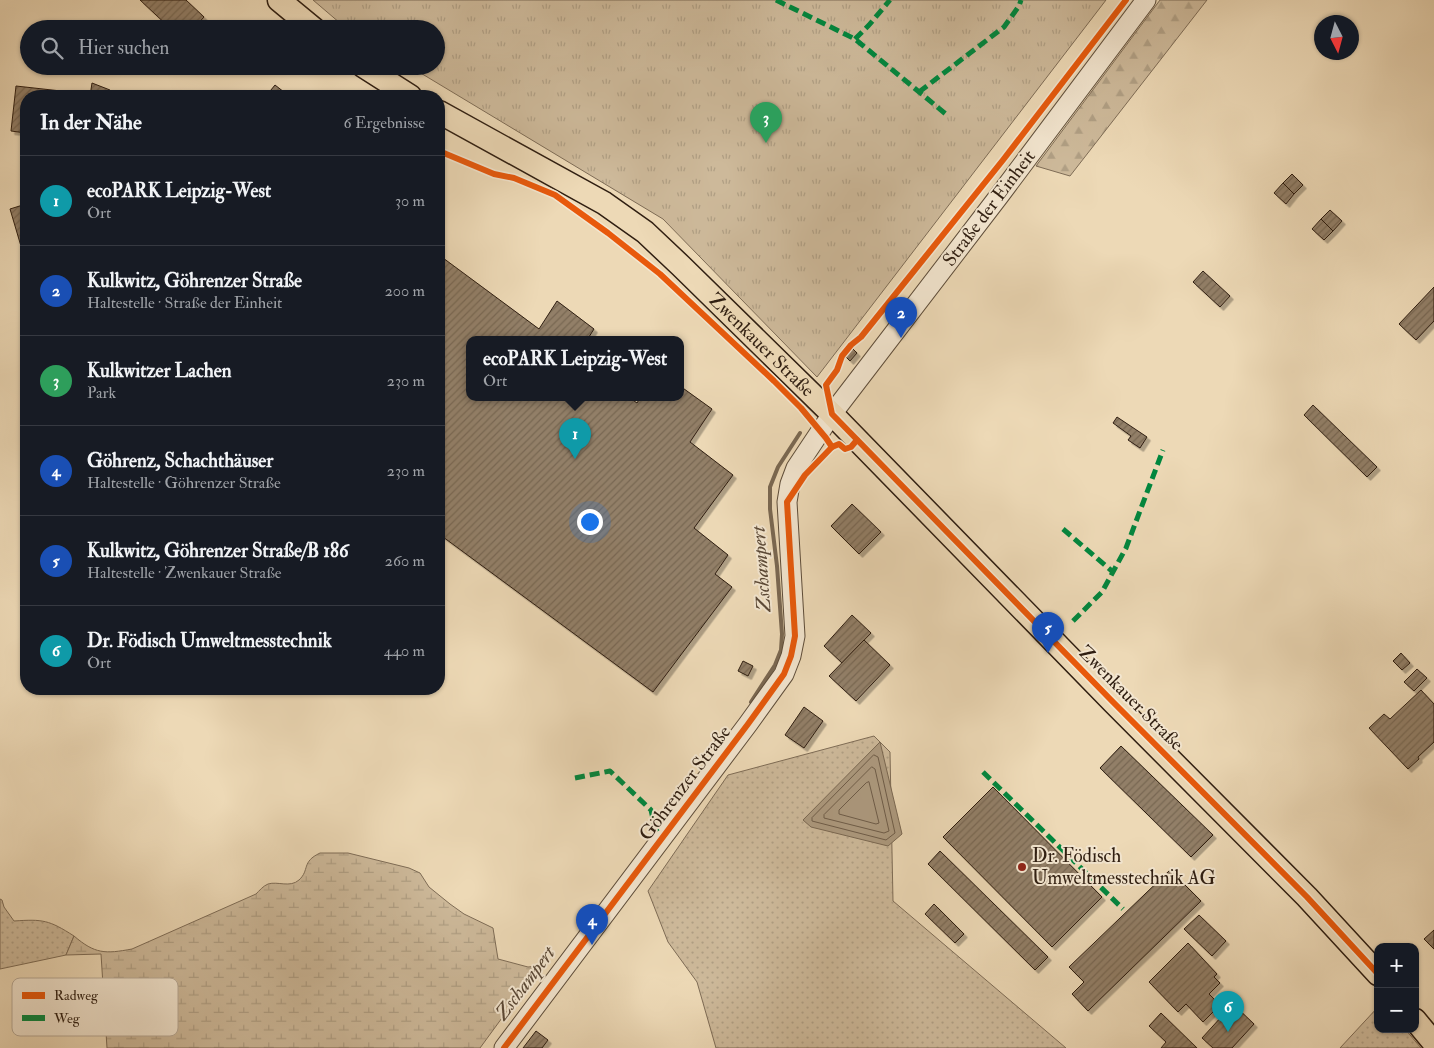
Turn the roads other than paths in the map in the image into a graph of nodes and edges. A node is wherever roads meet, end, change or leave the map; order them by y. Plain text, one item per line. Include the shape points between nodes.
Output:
1 (278, 0) edge
2 (1146, 0) edge
3 (303, 20) edge
4 (377, 75) edge
5 (401, 90) edge
6 (445, 115) edge
7 (832, 414) junction
8 (1374, 970) edge
9 (1419, 1025) edge
10 (1434, 1043) edge
11 (504, 1048) edge

1 - 3 main road
2 - 7 street, Straße der Einheit
4 - 5 main road
6 - 7 main road, Zwenkauer Straße via 604,203 644,232
7 - 8 main road, Zwenkauer Straße via 1307,897
7 - 11 street, Göhrenzer Straße via 796,468 790,484 787,502 795,636 784,674
9 - 10 main road

